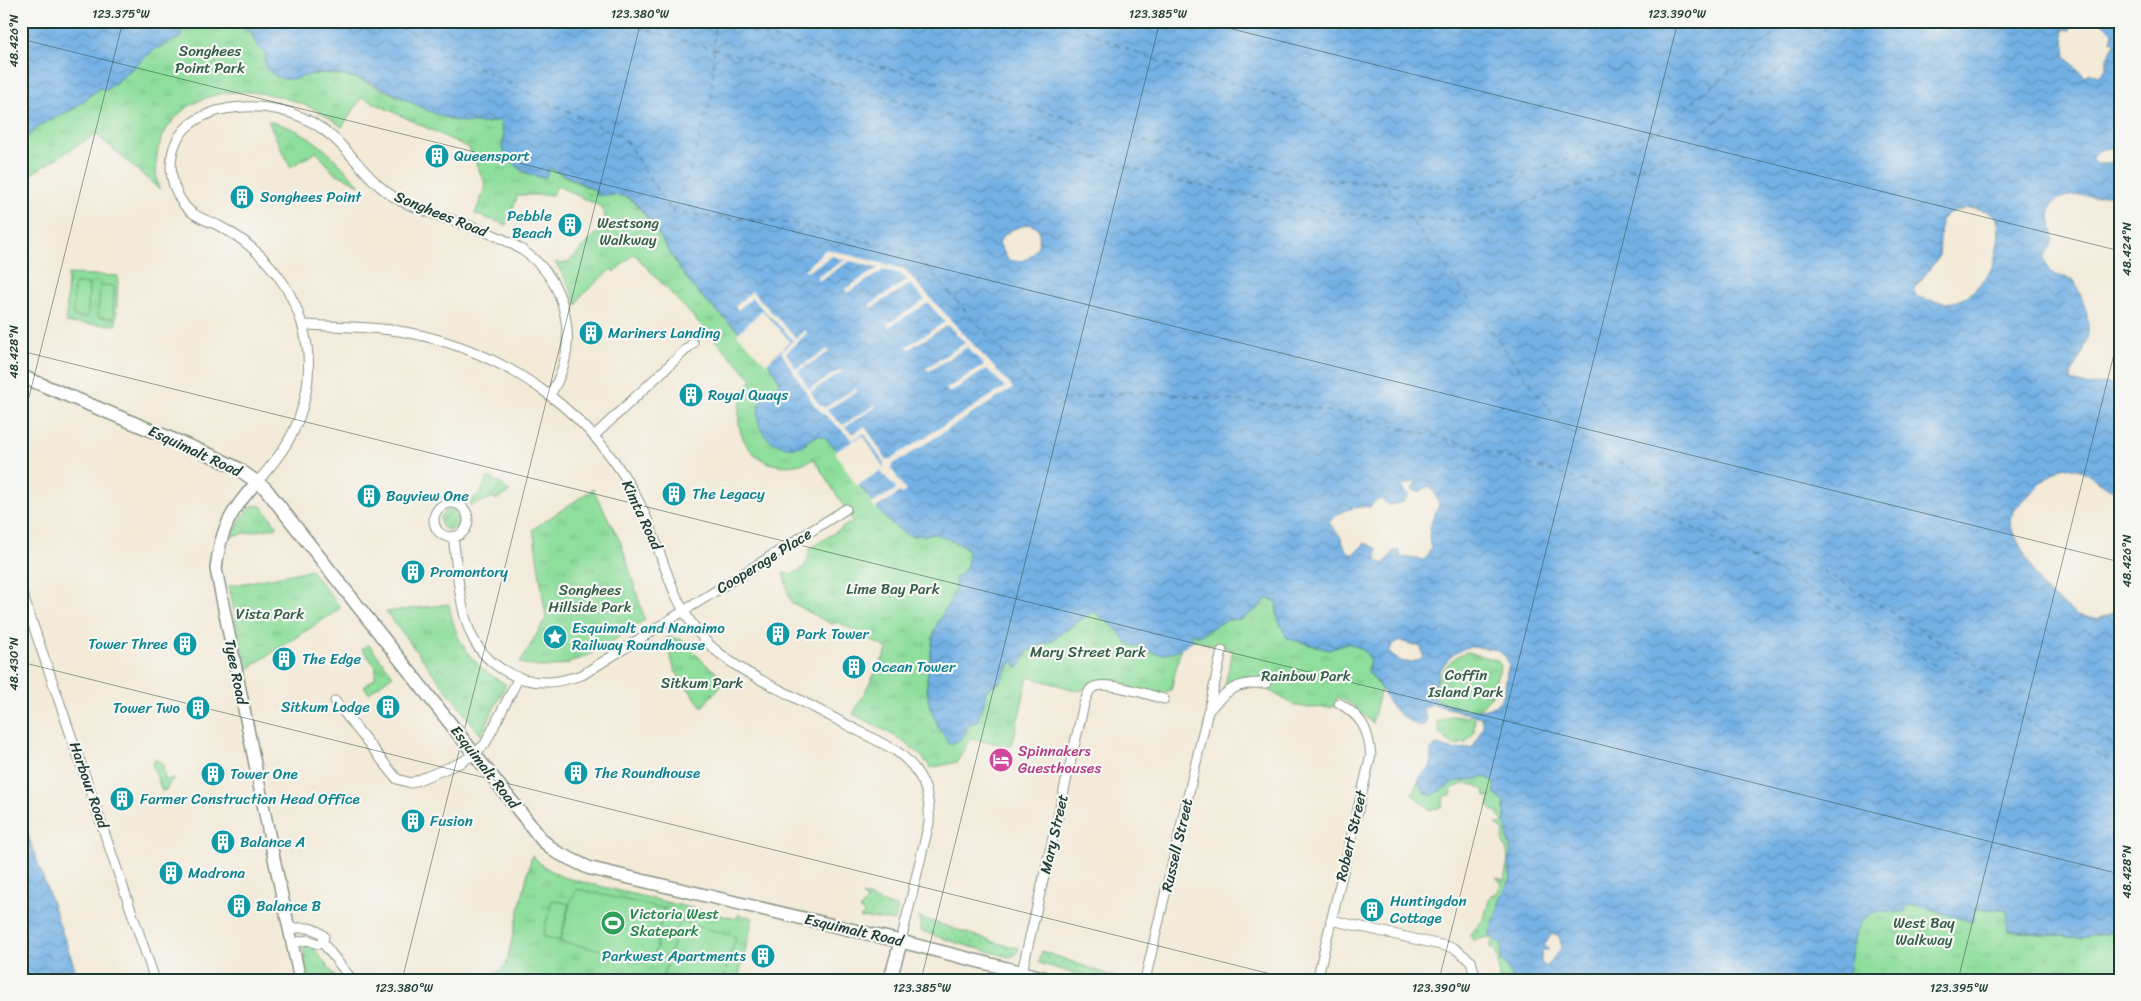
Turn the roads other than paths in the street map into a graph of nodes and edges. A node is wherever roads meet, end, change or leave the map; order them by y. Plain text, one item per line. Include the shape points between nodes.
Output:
1 (304, 325) junction
2 (693, 343) dead end
3 (21, 376) edge
4 (550, 395) junction
5 (594, 435) junction
6 (257, 482) junction
7 (846, 509) dead end
8 (453, 536) dead end
9 (21, 590) edge
10 (683, 612) junction
11 (1222, 651) dead end
12 (519, 677) junction
13 (1266, 683) dead end
14 (1164, 699) dead end
15 (335, 701) dead end
16 (1339, 703) dead end
17 (1208, 711) junction
18 (474, 754) junction
19 (1331, 920) junction
20 (290, 929) junction
21 (900, 941) junction
22 (293, 942) junction
23 (323, 943) junction
24 (1021, 976) edge
25 (155, 980) edge
26 (300, 980) edge
27 (352, 980) edge
28 (890, 980) edge
29 (1052, 980) edge
30 (1145, 980) edge
31 (1317, 980) edge
32 (1476, 980) edge

1 - 4 street, Kimta Road via 378,329 431,338 484,356
1 - 4 street, Songhees Road via 291,297 262,257 231,233 192,213 176,192 171,161 178,140 186,128 206,115 230,108 260,107 304,117 328,133 377,185 393,195 506,240 528,254 552,281 566,320 565,361
1 - 6 street, Tyee Road via 308,378 301,413 280,455
2 - 5 street
3 - 6 main road, Esquimalt Road via 190,445 237,468
4 - 5 street, Kimta Road
5 - 10 street, Kimta Road via 622,472 643,510
6 - 18 main road, Esquimalt Road via 274,497
6 - 20 street, Tyee Road via 230,516 220,538 216,569
7 - 10 street, Cooperage Place
8 - 12 street, Cooperage Place via 465,617 471,635 494,664
9 - 25 street, Harbour Road
10 - 12 street, Cooperage Place via 582,674 544,682
10 - 21 street, Kimta Road via 705,641 735,665 895,750 921,776 930,806 928,823
11 - 17 street, Russell Street
12 - 18 street via 485,744
13 - 17 street, Russell Street via 1250,682 1234,687 1223,693
14 - 24 street, Mary Street via 1109,685 1096,685 1090,690 1084,704
15 - 18 street via 397,779 411,783
16 - 19 street, Robert Street via 1361,720 1367,731 1371,755
17 - 30 street, Russell Street
18 - 21 main road, Esquimalt Road via 542,840 572,861 589,868
19 - 31 street, Robert Street
19 - 32 street via 1454,948 1471,961
20 - 22 street, Tyee Road
20 - 23 street via 313,928 324,936
21 - 24 main road, Esquimalt Road
21 - 28 main road
22 - 23 street
22 - 26 street, Tyee Road
23 - 27 street
24 - 29 main road, Esquimalt Road

